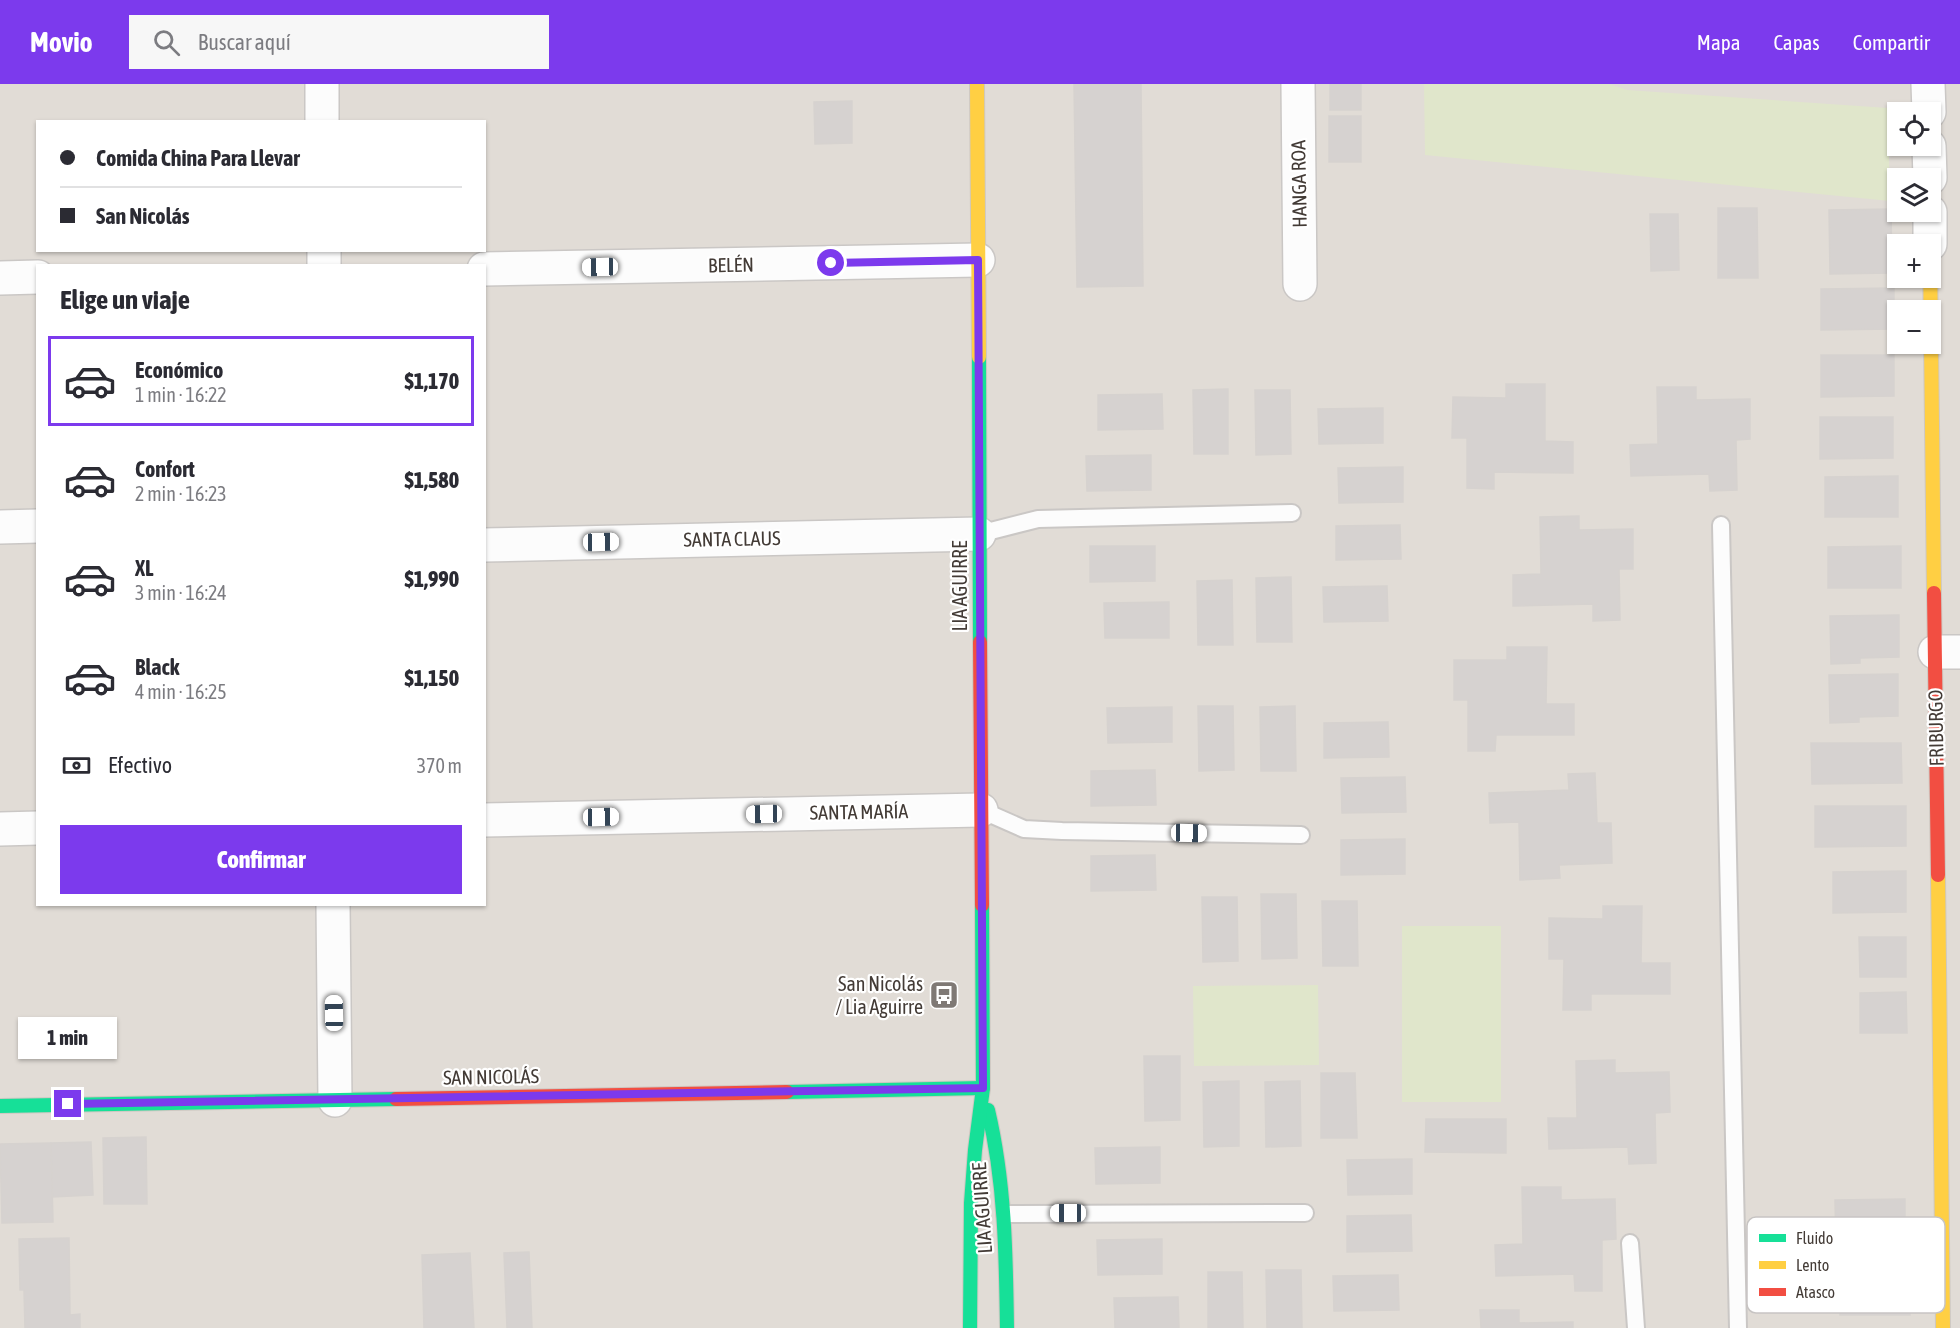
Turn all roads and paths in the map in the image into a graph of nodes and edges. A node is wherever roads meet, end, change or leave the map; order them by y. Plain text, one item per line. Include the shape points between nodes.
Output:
1 (322, 84) edge
2 (977, 84) edge
3 (1298, 84) edge
4 (1928, 84) edge
5 (1929, 102) edge
6 (322, 120) edge
7 (978, 260) junction
8 (486, 269) edge
9 (36, 277) edge
10 (0, 278) edge
11 (1300, 284) dead end
12 (1931, 288) edge
13 (1292, 513) dead end
14 (1721, 525) dead end
15 (36, 526) edge
16 (0, 527) edge
17 (979, 534) junction
18 (486, 545) edge
19 (1948, 652) edge
20 (981, 810) junction
21 (486, 820) edge
22 (36, 828) edge
23 (0, 829) edge
24 (1301, 835) dead end
25 (333, 906) edge
26 (983, 1088) junction
27 (335, 1100) junction
28 (0, 1106) edge
29 (1951, 1201) edge
30 (1305, 1213) dead end
31 (1005, 1214) junction
32 (1630, 1243) dead end
33 (1945, 1286) edge
34 (1943, 1313) edge
35 (970, 1328) edge
36 (1007, 1328) edge
37 (1636, 1328) edge
38 (1738, 1328) edge
39 (1942, 1328) edge

1 - 6 street
2 - 7 street, LIA AGUIRRE
3 - 11 street, HANGA ROA
4 - 5 street
7 - 8 street, BELÉN
7 - 17 street, LIA AGUIRRE
9 - 10 street
12 - 19 street, FRIBURGO
13 - 17 lane via 1038,519
14 - 38 lane
15 - 16 street
17 - 18 street, SANTA CLAUS
17 - 20 street, LIA AGUIRRE
19 - 29 street, FRIBURGO
20 - 21 street, SANTA MARÍA
20 - 24 lane via 1023,829
20 - 26 street, LIA AGUIRRE
22 - 23 street
25 - 27 street
26 - 27 street, SAN NICOLÁS
26 - 31 street, LIA AGUIRRE via 1000,1161
26 - 35 street, LIA AGUIRRE via 971,1203
27 - 28 street, SAN NICOLÁS
29 - 33 street, FRIBURGO
30 - 31 lane
31 - 36 street, LIA AGUIRRE
32 - 37 lane
34 - 39 street, FRIBURGO

